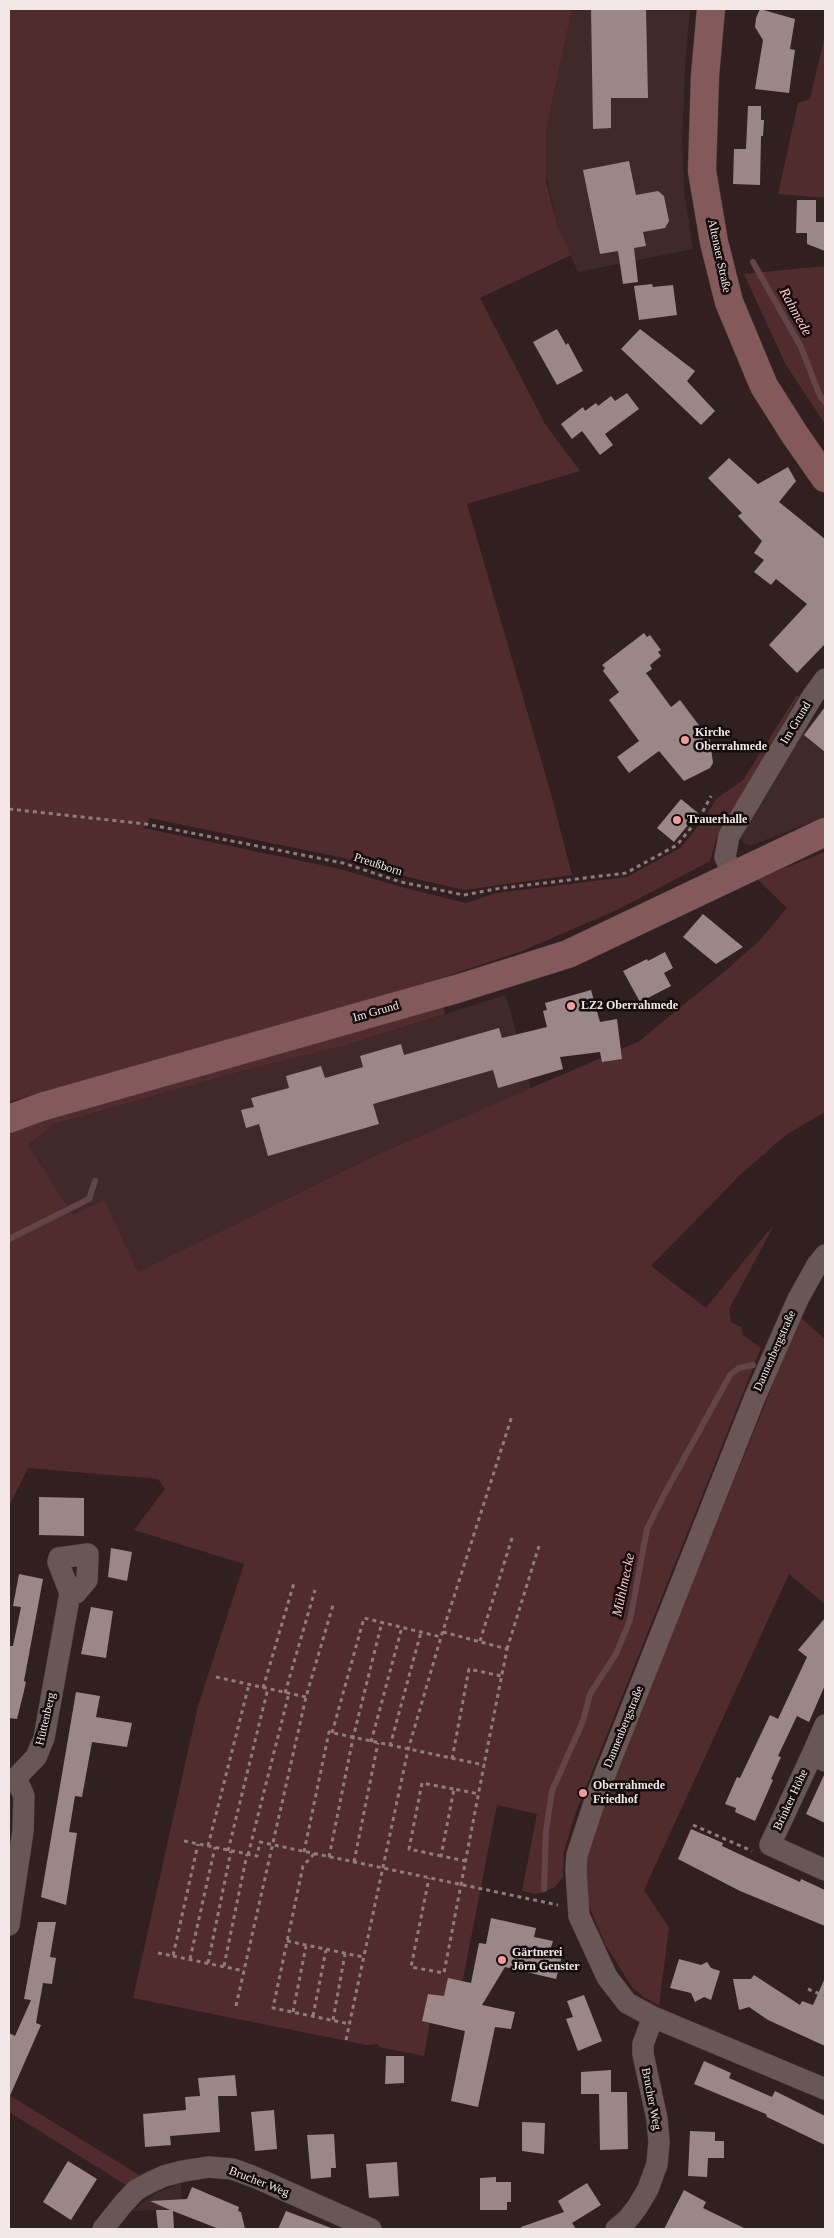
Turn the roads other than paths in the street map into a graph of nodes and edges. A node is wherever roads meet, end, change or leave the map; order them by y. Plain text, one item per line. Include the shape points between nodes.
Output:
1 (712, 9) edge
2 (825, 478) edge
3 (825, 680) edge
4 (825, 832) edge
5 (733, 875) junction
6 (9, 1119) edge
7 (825, 1255) edge
8 (70, 1593) dead end
9 (825, 1725) edge
10 (818, 1758) edge
11 (12, 1771) edge
12 (825, 1870) edge
13 (9, 1925) edge
14 (653, 2017) junction
15 (825, 2090) edge
16 (103, 2229) edge
17 (371, 2229) edge
18 (616, 2229) edge

1 - 2 main road, Altenaer Straße via 705,76 702,171 714,242 729,302 764,386
3 - 5 street, Im Grund via 729,836 725,858
4 - 5 main road, Im Grund
5 - 6 main road, Im Grund via 568,954
7 - 14 street, Dannenbergstraße via 798,1299 755,1397 596,1797 577,1854 579,1916 607,1977 627,2003
8 - 11 street, Hüttenberg via 44,1738 36,1757
9 - 10 street, Brinker Höhe
10 - 12 street, Brinker Höhe via 770,1846
11 - 13 street, Hüttenberg via 24,1796 23,1831
14 - 15 street, Dannenbergstraße
14 - 18 street, Brucher Weg via 643,2054 657,2119 657,2164 638,2206
16 - 17 street, Brucher Weg via 136,2190 183,2170 209,2167 232,2169 252,2176

